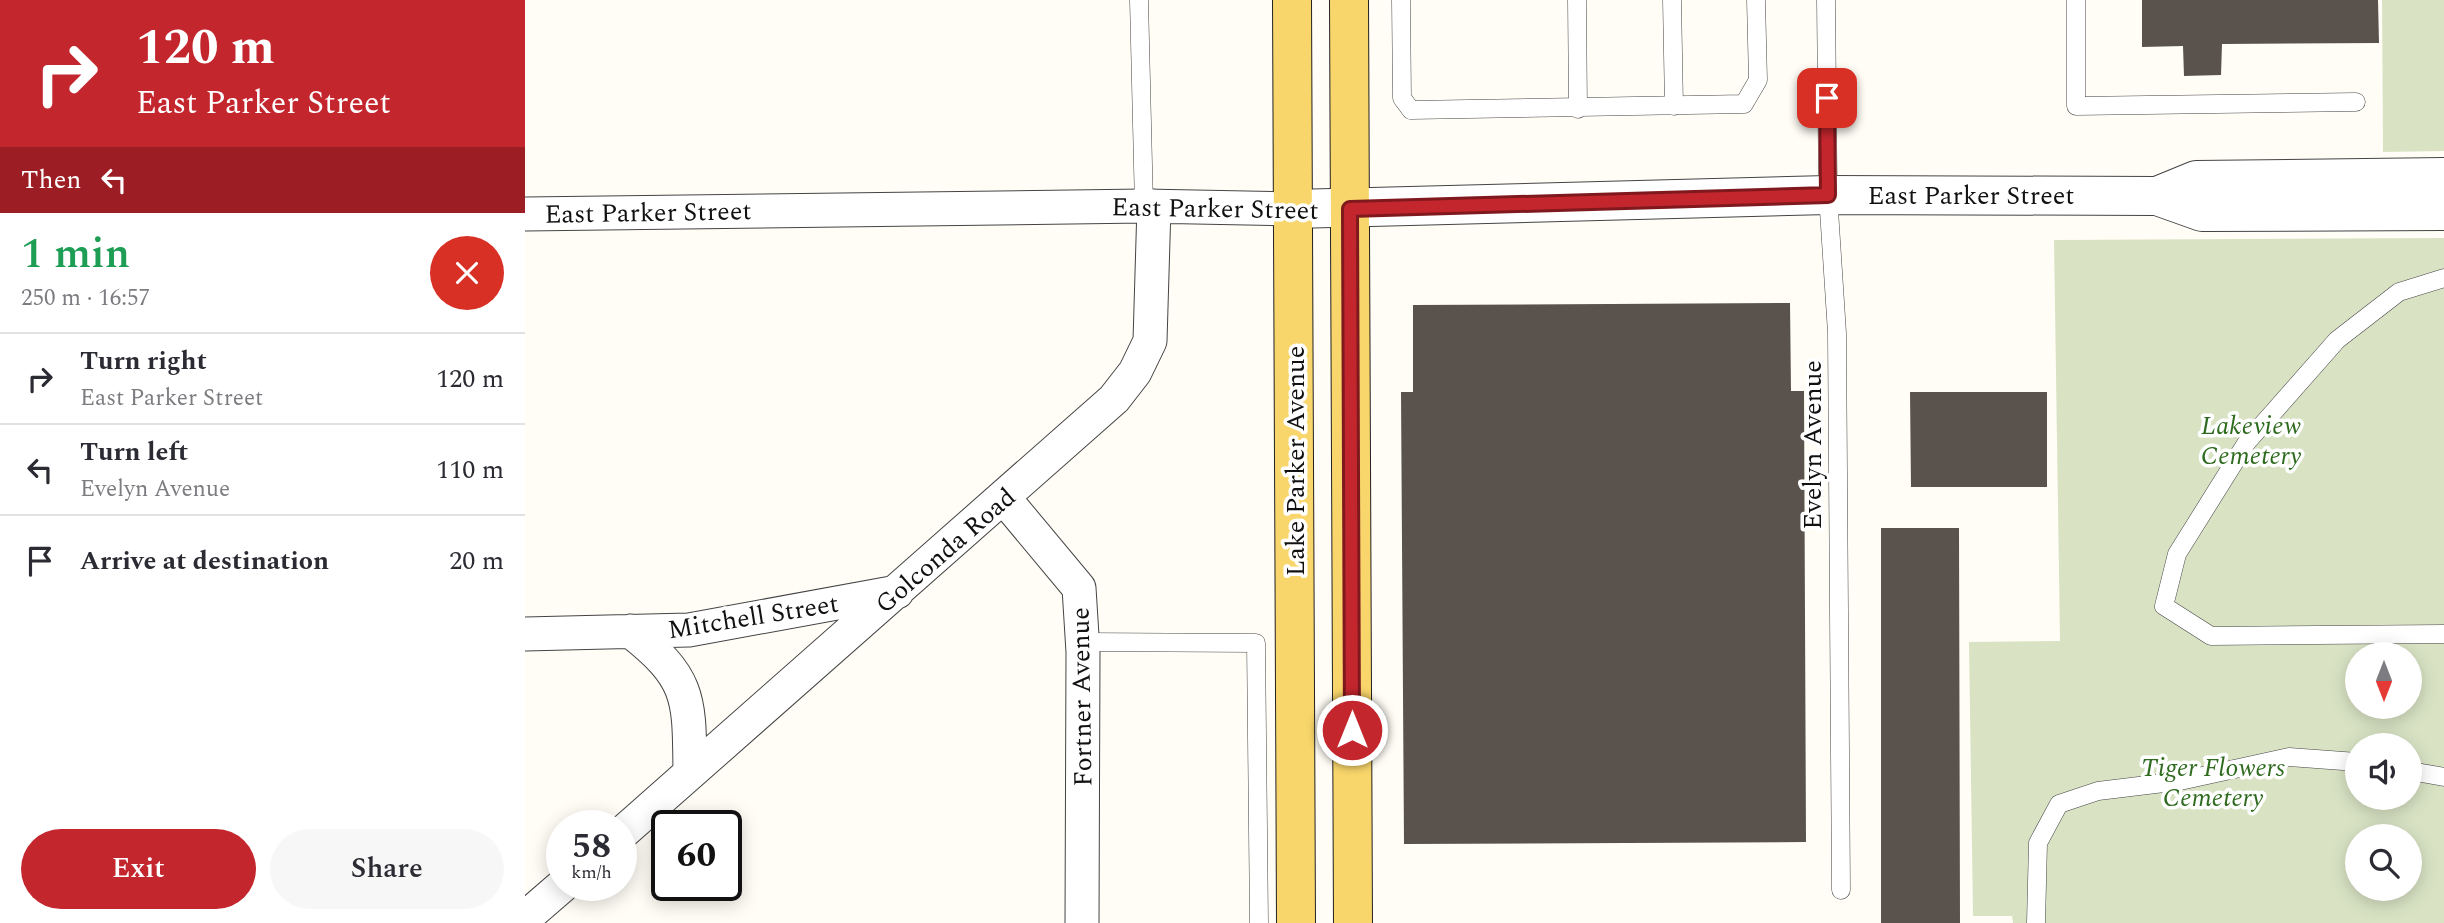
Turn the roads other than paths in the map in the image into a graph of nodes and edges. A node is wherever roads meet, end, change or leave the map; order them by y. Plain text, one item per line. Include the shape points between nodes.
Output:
1 (1139, 0) edge
2 (1292, 0) edge
3 (1349, 0) edge
4 (1401, 0) edge
5 (1577, 0) edge
6 (1672, 0) edge
7 (1756, 0) edge
8 (1826, 0) edge
9 (2076, 0) edge
10 (2356, 102) dead end
11 (1674, 106) junction
12 (1578, 109) junction
13 (2444, 177) edge
14 (1828, 195) junction
15 (2157, 195) junction
16 (1149, 206) junction
17 (1293, 209) junction
18 (1350, 209) junction
19 (2444, 211) edge
20 (525, 214) edge
21 (2444, 278) edge
22 (1004, 498) junction
23 (897, 592) junction
24 (630, 631) junction
25 (525, 634) edge
26 (2444, 634) edge
27 (1082, 642) junction
28 (1276, 644) junction
29 (2345, 761) edge
30 (2422, 773) edge
31 (690, 774) junction
32 (2444, 777) edge
33 (637, 820) edge
34 (1841, 890) dead end
35 (546, 900) edge
36 (525, 918) edge
37 (1082, 923) edge
38 (1259, 923) edge
39 (1296, 923) edge
40 (1353, 923) edge
41 (2036, 923) edge

1 - 16 lane
2 - 17 main road, Lake Parker Avenue
3 - 18 main road
4 - 12 lane via 1402,98 1411,110
5 - 12 lane
6 - 11 lane
7 - 11 lane via 1758,80 1744,104
8 - 14 lane, Evelyn Avenue
9 - 10 lane via 2076,106
11 - 12 lane
13 - 15 street, East Parker Street via 2196,180
14 - 15 street, East Parker Street
14 - 18 street, East Parker Street
14 - 34 lane, Evelyn Avenue via 1837,333
15 - 19 street, East Parker Street via 2202,212
16 - 17 street, East Parker Street
16 - 20 street, East Parker Street
16 - 22 street, Golconda Road via 1150,341 1135,372 1114,399
17 - 18 street, East Parker Street
17 - 28 main road, Lake Parker Avenue
18 - 40 main road
21 - 26 lane via 2399,292 2337,340 2247,442 2178,554 2164,606 2211,636
22 - 23 street, Golconda Road
22 - 27 street, Fortner Avenue via 1079,588
23 - 24 street, Mitchell Street via 689,630
23 - 31 street, Golconda Road
24 - 25 street, Mitchell Street
24 - 31 street via 657,652 682,686
27 - 28 lane
27 - 37 street, Fortner Avenue
28 - 38 lane
28 - 39 main road, Lake Parker Avenue
29 - 41 lane via 2288,757 2180,781 2098,791 2059,804 2038,843
30 - 32 lane
31 - 33 street, Golconda Road
35 - 36 street

